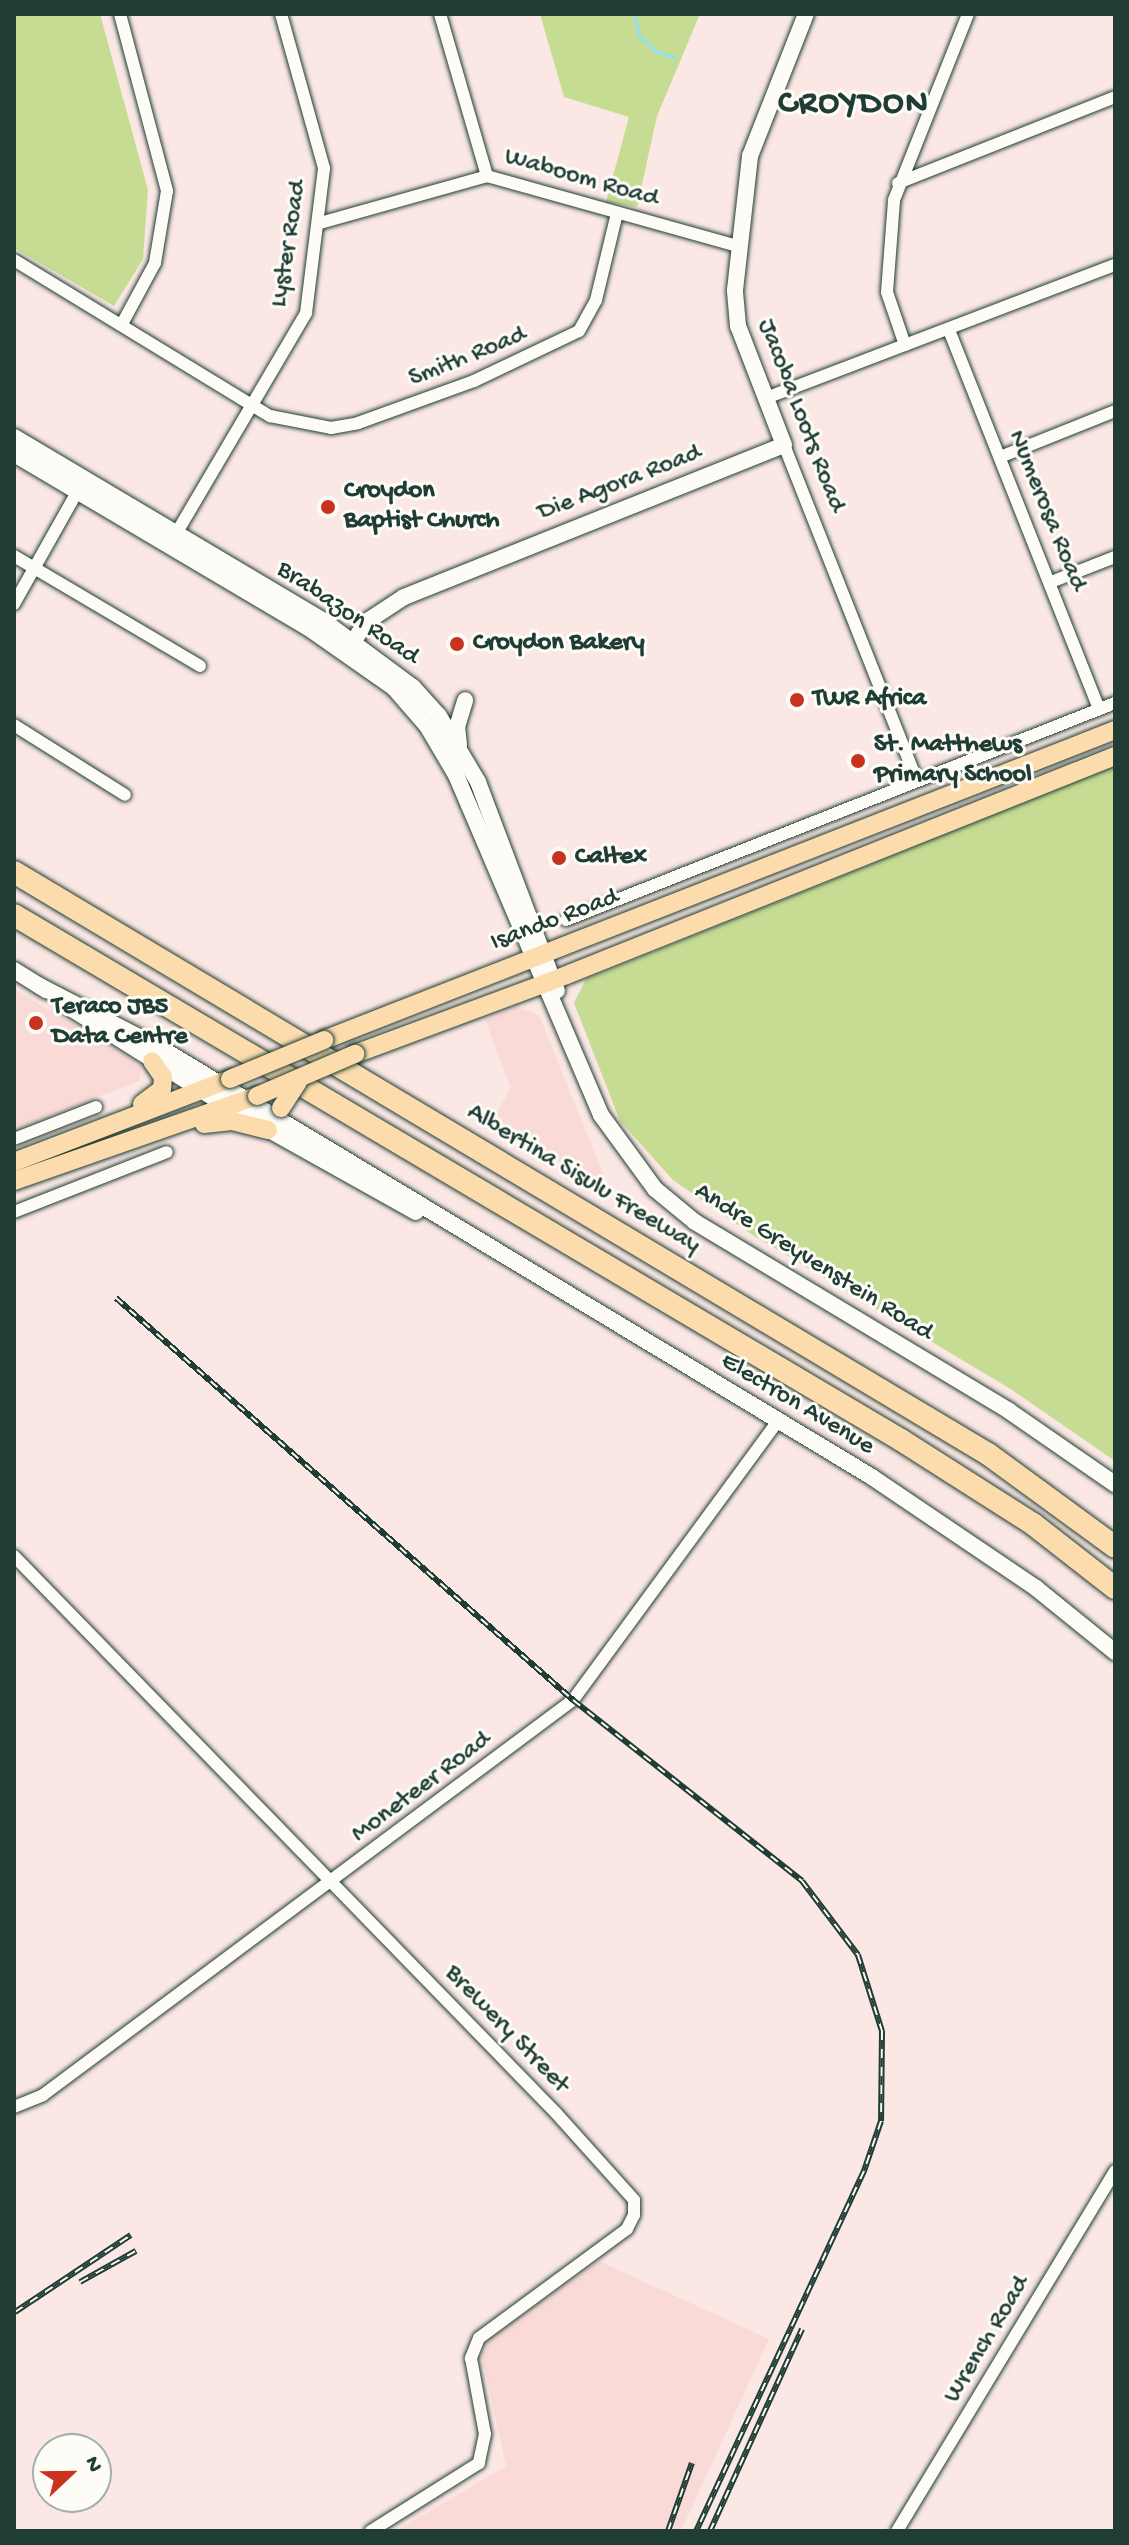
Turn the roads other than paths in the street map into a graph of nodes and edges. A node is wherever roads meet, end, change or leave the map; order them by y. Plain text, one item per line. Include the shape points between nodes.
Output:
1 (120, 14) edge
2 (281, 14) edge
3 (440, 14) edge
4 (806, 14) edge
5 (968, 14) edge
6 (1115, 97) edge
7 (487, 176) junction
8 (898, 183) junction
9 (617, 213) junction
10 (320, 223) junction
11 (738, 246) junction
12 (14, 260) edge
13 (1115, 265) edge
14 (122, 324) junction
15 (949, 330) junction
16 (905, 345) junction
17 (766, 398) junction
18 (251, 404) junction
19 (1115, 411) edge
20 (14, 437) edge
21 (784, 445) junction
22 (14, 454) edge
23 (1000, 457) junction
24 (81, 485) junction
25 (173, 540) junction
26 (14, 556) edge
27 (1115, 557) edge
28 (35, 567) junction
29 (1051, 582) junction
30 (14, 604) edge
31 (350, 647) junction
32 (200, 666) dead end
33 (465, 700) dead end
34 (1115, 703) edge
35 (1099, 709) junction
36 (14, 725) edge
37 (1115, 730) edge
38 (459, 747) junction
39 (1115, 756) edge
40 (917, 781) junction
41 (125, 795) dead end
42 (14, 872) edge
43 (14, 915) edge
44 (566, 920) dead end
45 (538, 954) junction
46 (14, 970) edge
47 (549, 982) junction
48 (38, 985) junction
49 (152, 1061) junction
50 (306, 1075) junction
51 (217, 1084) junction
52 (252, 1098) junction
53 (96, 1107) dead end
54 (230, 1108) junction
55 (276, 1119) junction
56 (114, 1123) junction
57 (174, 1127) junction
58 (14, 1139) edge
59 (167, 1152) dead end
60 (14, 1162) edge
61 (14, 1181) edge
62 (14, 1212) edge
63 (778, 1421) junction
64 (1115, 1484) edge
65 (1115, 1547) edge
66 (14, 1556) edge
67 (1115, 1588) edge
68 (1115, 1652) edge
69 (333, 1882) junction
70 (14, 2107) edge
71 (1115, 2171) edge
72 (371, 2531) edge
73 (897, 2531) edge

1 - 14 street via 167,191 155,263
2 - 10 street, Lyster Road via 322,159
3 - 7 street
4 - 11 main road, Jacoba Loots Road via 755,139
5 - 8 street
6 - 8 street
7 - 9 street, Waboom Road
7 - 10 street, Waboom Road
8 - 16 street via 887,292
9 - 11 street, Waboom Road
9 - 18 street, Smith Road via 589,315 579,331 552,347 358,423 311,427 270,416
10 - 18 street, Lyster Road via 306,313
11 - 17 main road, Jacoba Loots Road via 736,314
12 - 14 street, Smith Road
13 - 15 street
14 - 18 street, Smith Road
15 - 16 street
15 - 23 street, Numerosa Road
16 - 17 street
17 - 21 main road, Jacoba Loots Road
18 - 25 street, Lyster Road
19 - 23 street
20 - 24 main road, Brabazon Road
21 - 31 main road, Die Agora Road via 404,597 366,622
21 - 40 street, Jacoba Loots Road
22 - 24 main road, Brabazon Road
23 - 29 street, Numerosa Road
24 - 25 main road, Brabazon Road
24 - 28 street
25 - 31 main road, Brabazon Road
26 - 28 street
27 - 29 street
28 - 30 street
28 - 32 street
29 - 35 street, Numerosa Road
31 - 38 main road, Brabazon Road via 413,687
31 - 45 main road, Brabazon Road via 394,688 440,746
33 - 38 main road via 457,727
34 - 35 street, Isando Road
35 - 40 street, Isando Road
36 - 41 street
37 - 45 main road, Isando Road
38 - 45 main road, Brabazon Road
39 - 47 main road, Isando Road
40 - 44 street, Isando Road
42 - 65 highway, Albertina Sisulu Freeway via 988,1454
43 - 67 highway via 915,1448 1033,1524
45 - 47 main road, Brabazon Road
45 - 51 main road, Isando Road, bridge
46 - 48 main road, Electron Avenue
47 - 50 main road, Isando Road, bridge
47 - 64 main road, Andre Greyvenstein Road via 613,1135 672,1205 1009,1411
48 - 49 main road, Electron Avenue
48 - 51 main road, Electron Avenue via 91,1007
49 - 51 main road, Electron Avenue
49 - 56 main road via 163,1077 162,1089
50 - 52 main road, Isando Road, bridge
50 - 55 main road, bridge via 285,1095
51 - 52 main road, Electron Avenue
51 - 54 main road, Electron Avenue
51 - 56 main road, Isando Road
52 - 54 main road, Isando Road
52 - 55 main road, Electron Avenue
53 - 58 street
54 - 55 main road, Electron Avenue
54 - 57 main road, Isando Road
55 - 57 main road
55 - 63 main road, Electron Avenue via 417,1213 441,1218
56 - 60 main road, Isando Road
57 - 61 main road, Isando Road
59 - 62 street
63 - 68 main road, Electron Avenue via 954,1528
63 - 69 street, Moneteer Road via 573,1700
66 - 69 street, Brewery Street
69 - 70 street, Moneteer Road via 43,2095
69 - 72 street, Brewery Street via 625,2186 635,2207 627,2229 479,2338 471,2358 485,2434 479,2463
71 - 73 street, Wrench Road

